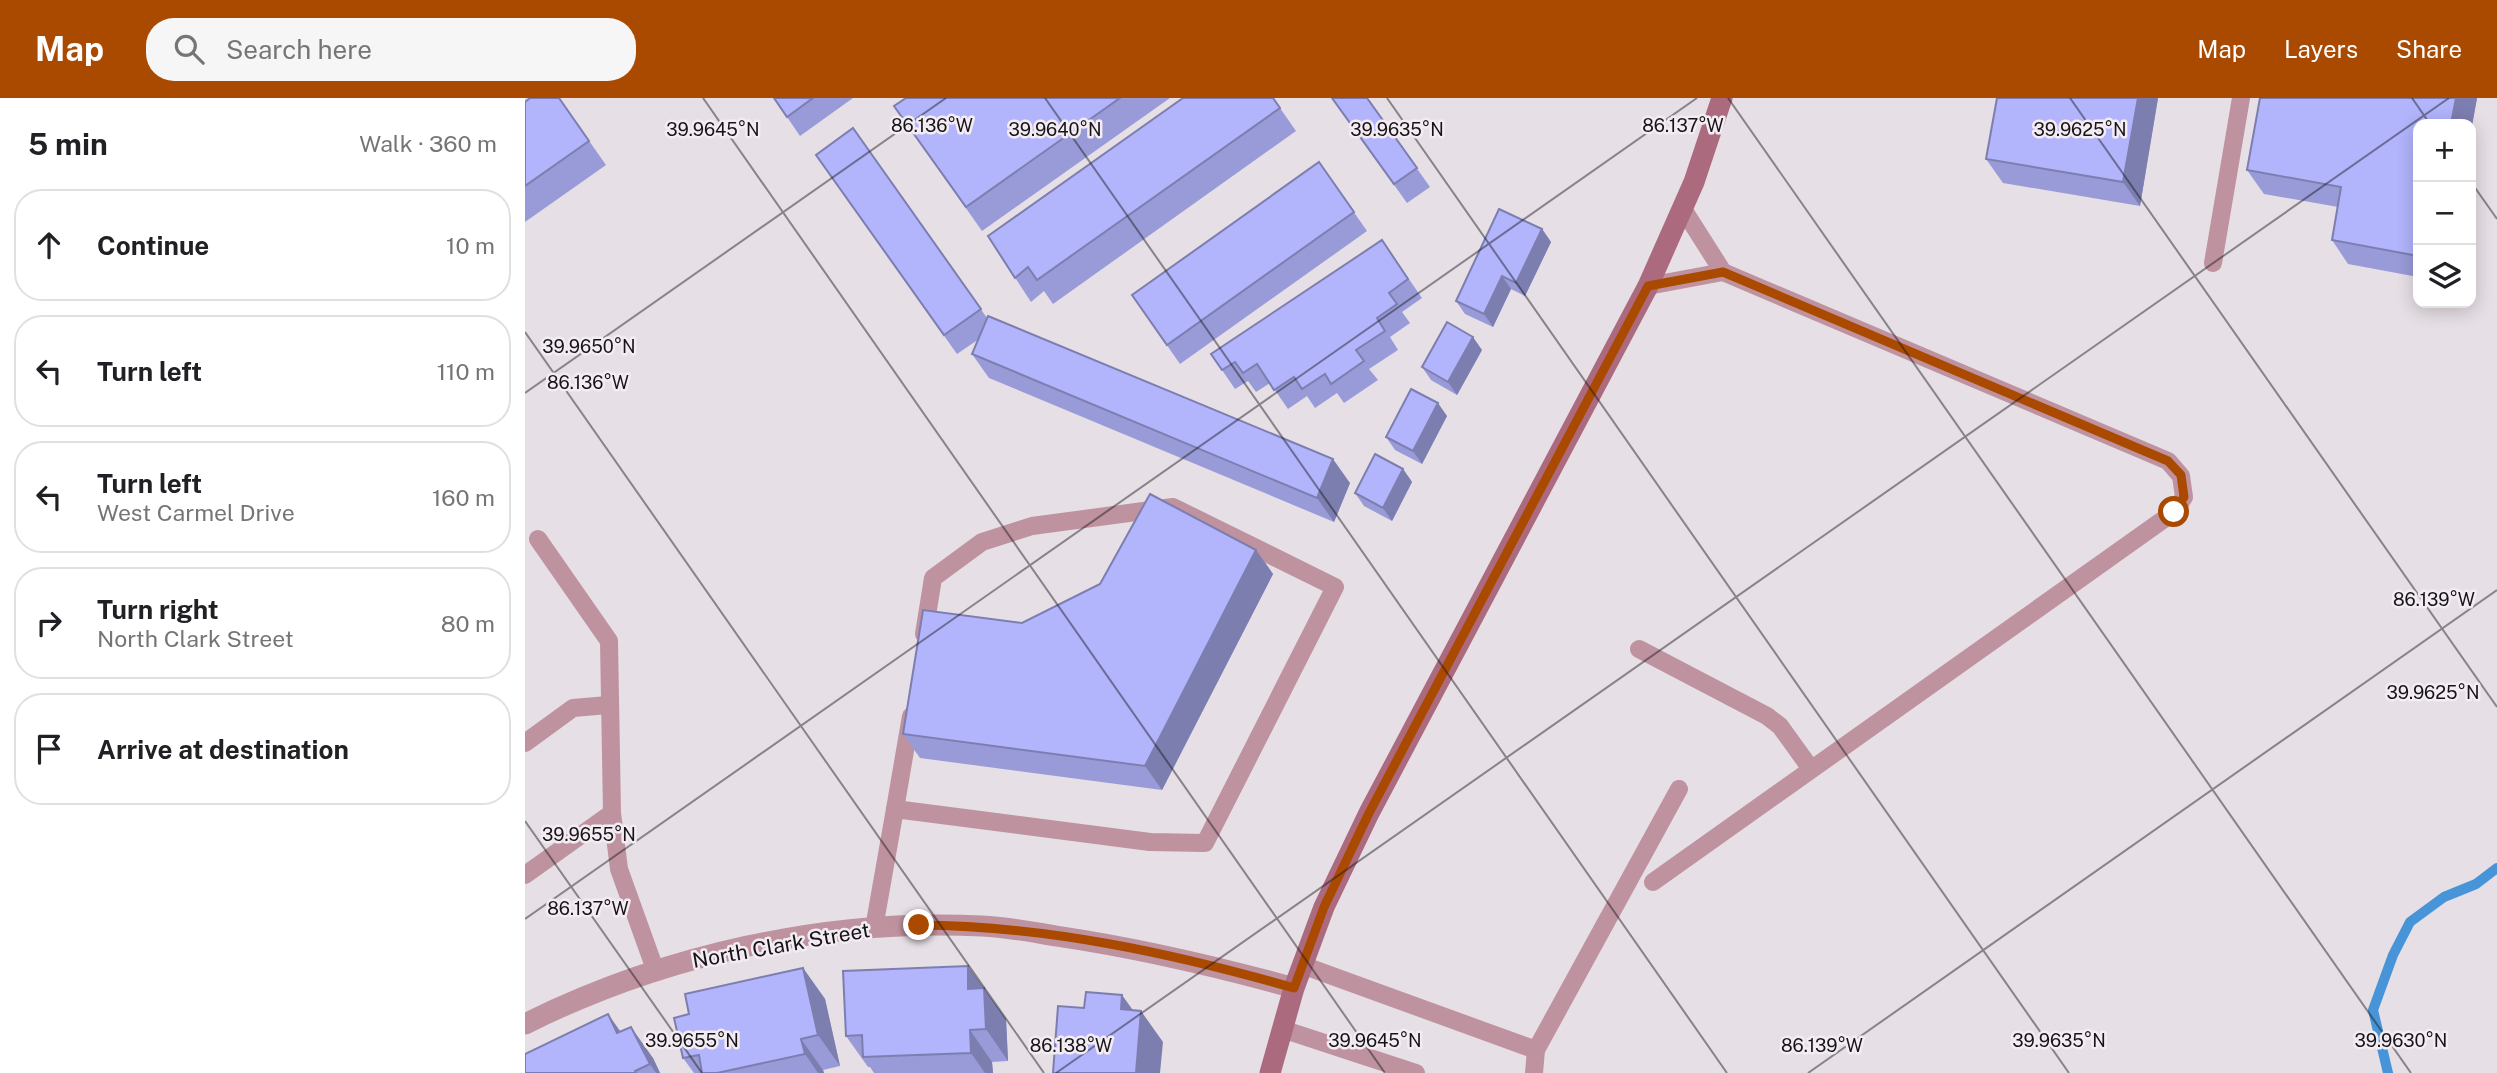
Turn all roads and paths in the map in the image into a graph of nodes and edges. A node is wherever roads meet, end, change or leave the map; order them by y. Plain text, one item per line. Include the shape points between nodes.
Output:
1 (1722, 98) edge
2 (2241, 98) edge
3 (1683, 209) junction
4 (2213, 262) dead end
5 (1723, 272) junction
6 (1648, 286) junction
7 (538, 539) dead end
8 (922, 646) edge
9 (1639, 649) dead end
10 (913, 700) edge
11 (608, 705) junction
12 (525, 743) edge
13 (1811, 769) junction
14 (1679, 789) dead end
15 (895, 809) junction
16 (612, 813) junction
17 (525, 875) edge
18 (1653, 881) dead end
19 (874, 928) junction
20 (1302, 965) junction
21 (656, 972) junction
22 (1294, 988) junction
23 (525, 1024) edge
24 (1282, 1029) junction
25 (1537, 1050) junction
26 (1270, 1073) edge
27 (1416, 1073) edge
28 (1534, 1073) edge

1 - 3 street
2 - 4 lane
3 - 5 lane
3 - 6 street
5 - 6 lane
5 - 13 lane via 2168,461 2181,475 2183,486 2184,497 2174,512
6 - 20 street via 1369,813
7 - 11 lane via 609,641
8 - 15 lane via 933,578 982,542 1032,526 1173,507 1335,587 1205,843 1150,842
9 - 13 lane via 1767,716 1780,726
10 - 15 lane
11 - 12 lane via 573,708
11 - 16 lane
13 - 18 lane
14 - 25 lane
15 - 19 lane
16 - 17 lane
16 - 21 lane via 619,869
19 - 21 street, North Clark Street via 720,953
19 - 22 street, North Clark Street via 984,926 1122,946
20 - 22 street
20 - 25 lane
21 - 23 street, North Clark Street
22 - 24 street
24 - 26 street
24 - 27 lane
25 - 28 lane

